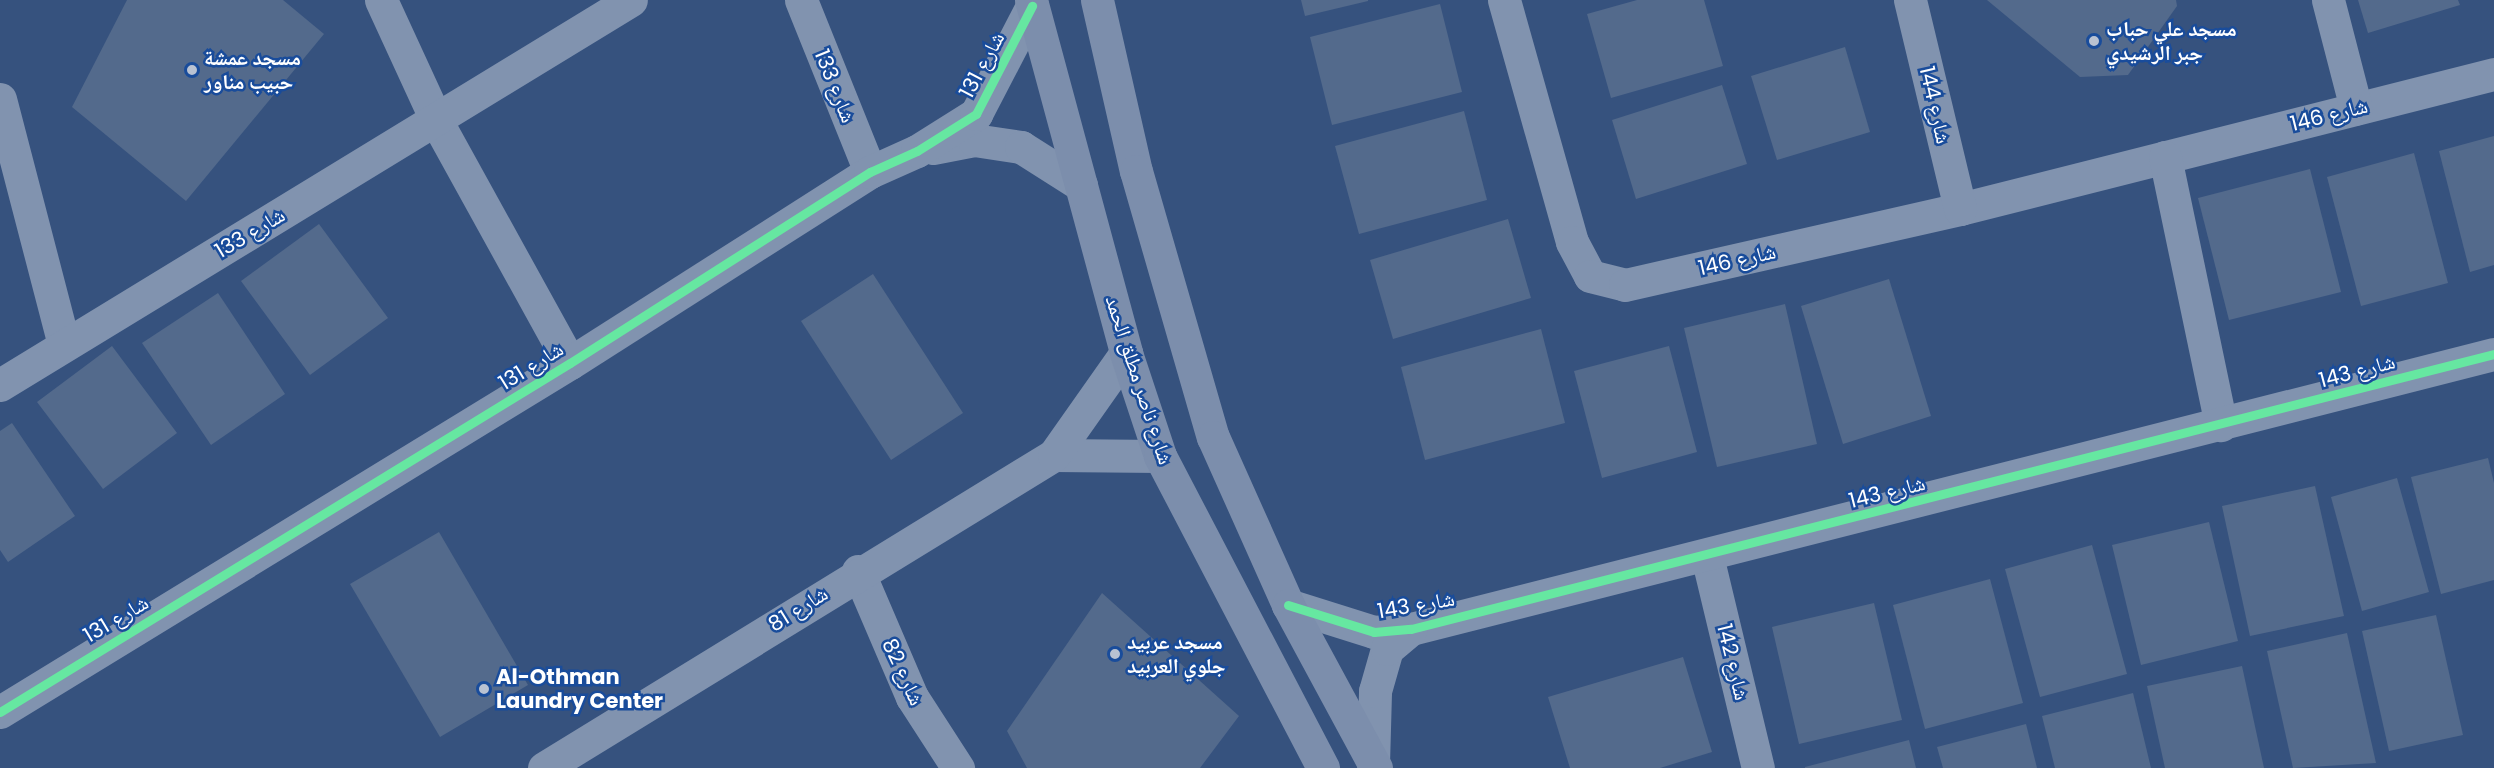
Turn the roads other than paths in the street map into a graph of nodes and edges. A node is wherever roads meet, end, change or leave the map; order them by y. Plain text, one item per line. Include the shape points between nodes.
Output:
1 (381, 0) edge
2 (631, 0) edge
3 (801, 0) edge
4 (1097, 0) edge
5 (1504, 0) edge
6 (1910, 0) edge
7 (2328, 0) edge
8 (1032, 3) edge
9 (2494, 74) edge
10 (0, 99) edge
11 (2356, 108) junction
12 (437, 122) junction
13 (917, 151) junction
14 (2165, 157) junction
15 (870, 172) junction
16 (1081, 185) junction
17 (1960, 209) junction
18 (64, 345) junction
19 (1126, 353) junction
20 (2494, 354) edge
21 (570, 363) junction
22 (0, 384) edge
23 (2221, 424) junction
24 (1054, 454) junction
25 (1160, 456) junction
26 (1707, 556) junction
27 (858, 571) junction
28 (1288, 605) junction
29 (1411, 629) junction
30 (0, 712) edge
31 (1375, 766) edge
32 (544, 768) edge
33 (958, 768) edge
34 (1323, 768) edge
35 (1758, 768) edge

1 - 12 street
2 - 12 street, شارع 133
3 - 15 street, شارع 133
4 - 28 street via 1137,171 1213,437
5 - 17 street, شارع 146 via 1572,242 1590,276 1625,285
6 - 17 street, شارع 144
7 - 11 street
8 - 13 street, شارع 131 via 976,114
8 - 16 street, شارع ناصر مطلق الحمد
9 - 11 street, شارع 146
10 - 18 street
11 - 14 street, شارع 146
12 - 18 street, شارع 133
12 - 21 street
13 - 15 street, شارع 131
13 - 16 street, شارع 131 via 974,140 1021,147
14 - 17 street, شارع 146
14 - 23 street
15 - 21 street, شارع 131
16 - 19 street, شارع ناصر مطلق الحمد
18 - 22 street, شارع 133
19 - 24 street, شارع 81
19 - 25 street, شارع ناصر مطلق الحمد
20 - 23 street, شارع 143
21 - 30 street, شارع 131
23 - 26 street, شارع 143
24 - 25 street
24 - 27 street, شارع 81
25 - 34 street, شارع ناصر مطلق الحمد
26 - 29 street, شارع 143
26 - 35 street, شارع 142
27 - 32 street, شارع 81
27 - 33 street, شارع 82 via 912,697
28 - 29 street, شارع 143 via 1374,632
28 - 31 street
29 - 31 street, شارع 143 via 1387,649 1381,670

